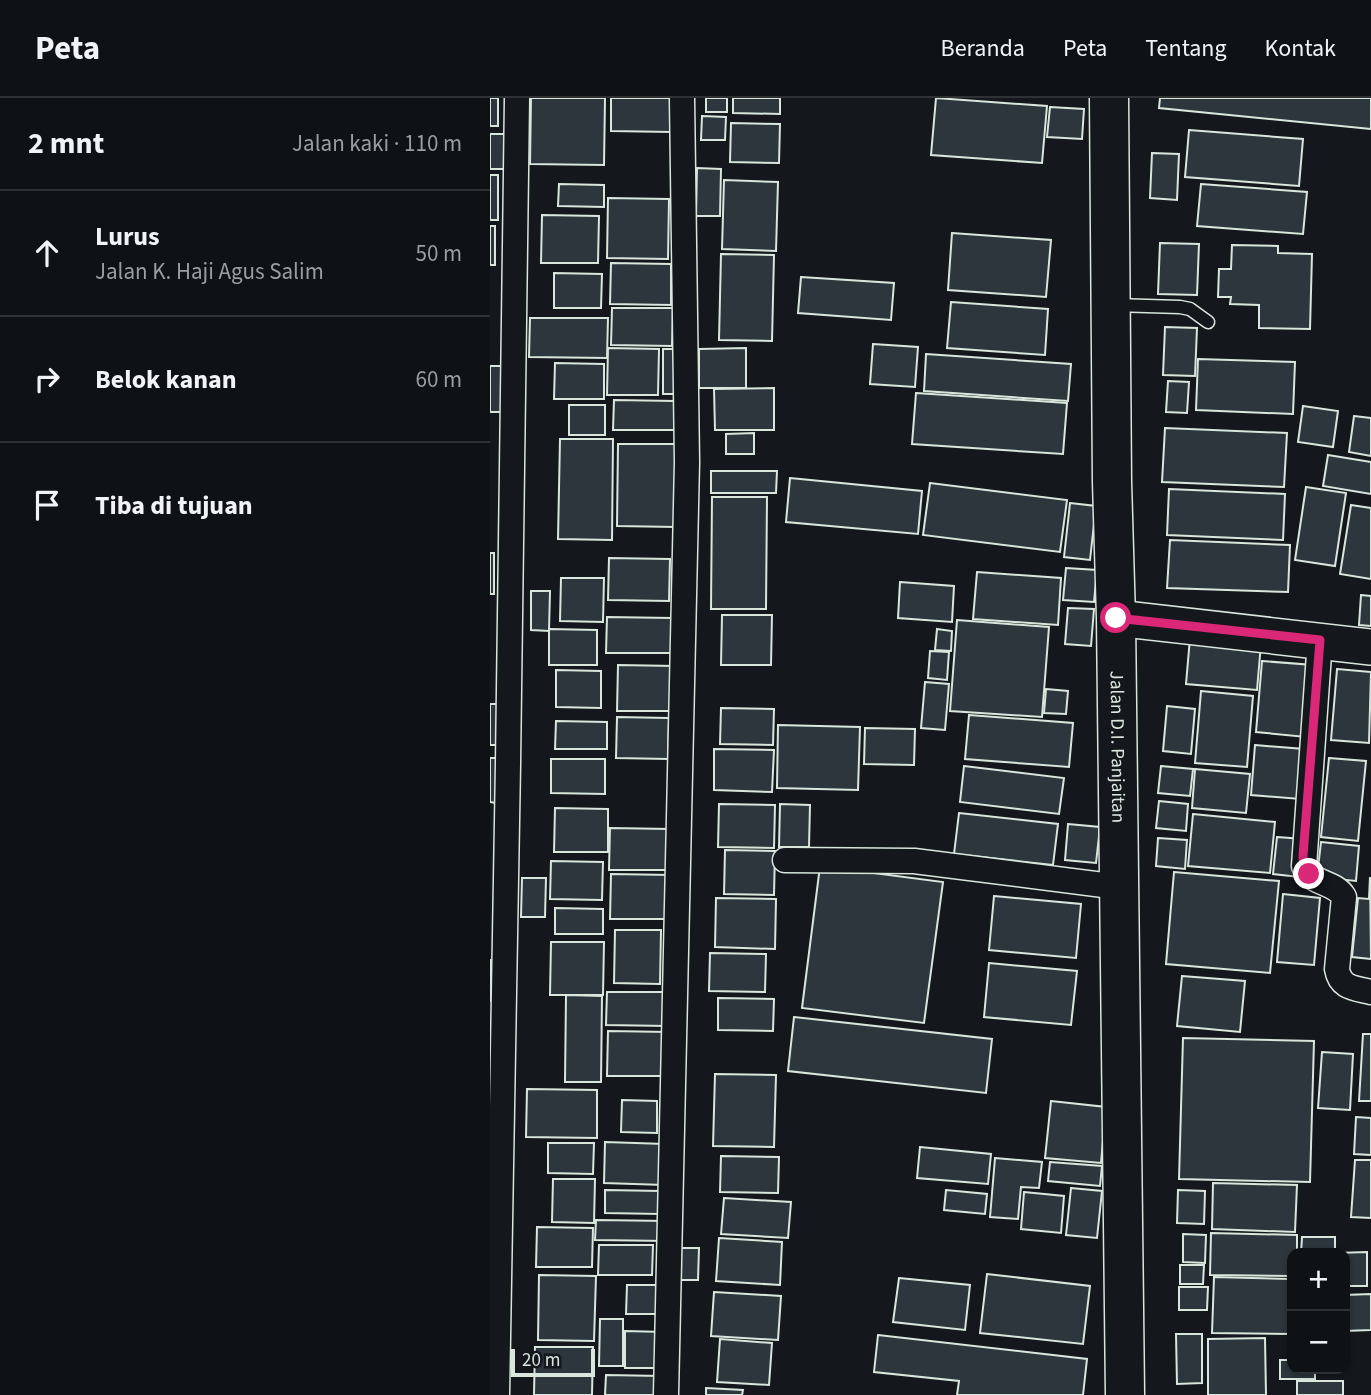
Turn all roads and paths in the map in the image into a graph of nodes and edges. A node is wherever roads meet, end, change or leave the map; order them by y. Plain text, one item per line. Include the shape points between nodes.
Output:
1 (516, 98) edge
2 (682, 98) edge
3 (1109, 98) edge
4 (1110, 305) junction
5 (1208, 322) dead end
6 (1116, 618) junction
7 (1320, 640) junction
8 (1371, 647) edge
9 (785, 860) dead end
10 (1119, 887) junction
11 (1371, 992) edge
12 (497, 1395) edge
13 (666, 1395) edge
14 (1125, 1395) edge

1 - 12 street
2 - 13 street via 687,462
3 - 4 highway, Jalan D.I. Panjaitan
4 - 5 lane via 1180,307
4 - 6 highway, Jalan D.I. Panjaitan
6 - 7 street
6 - 10 highway, Jalan D.I. Panjaitan
7 - 8 street
7 - 11 street via 1304,866 1312,877 1344,897 1339,977 1346,986
9 - 10 street via 914,861
10 - 14 highway, Jalan D.I. Panjaitan

